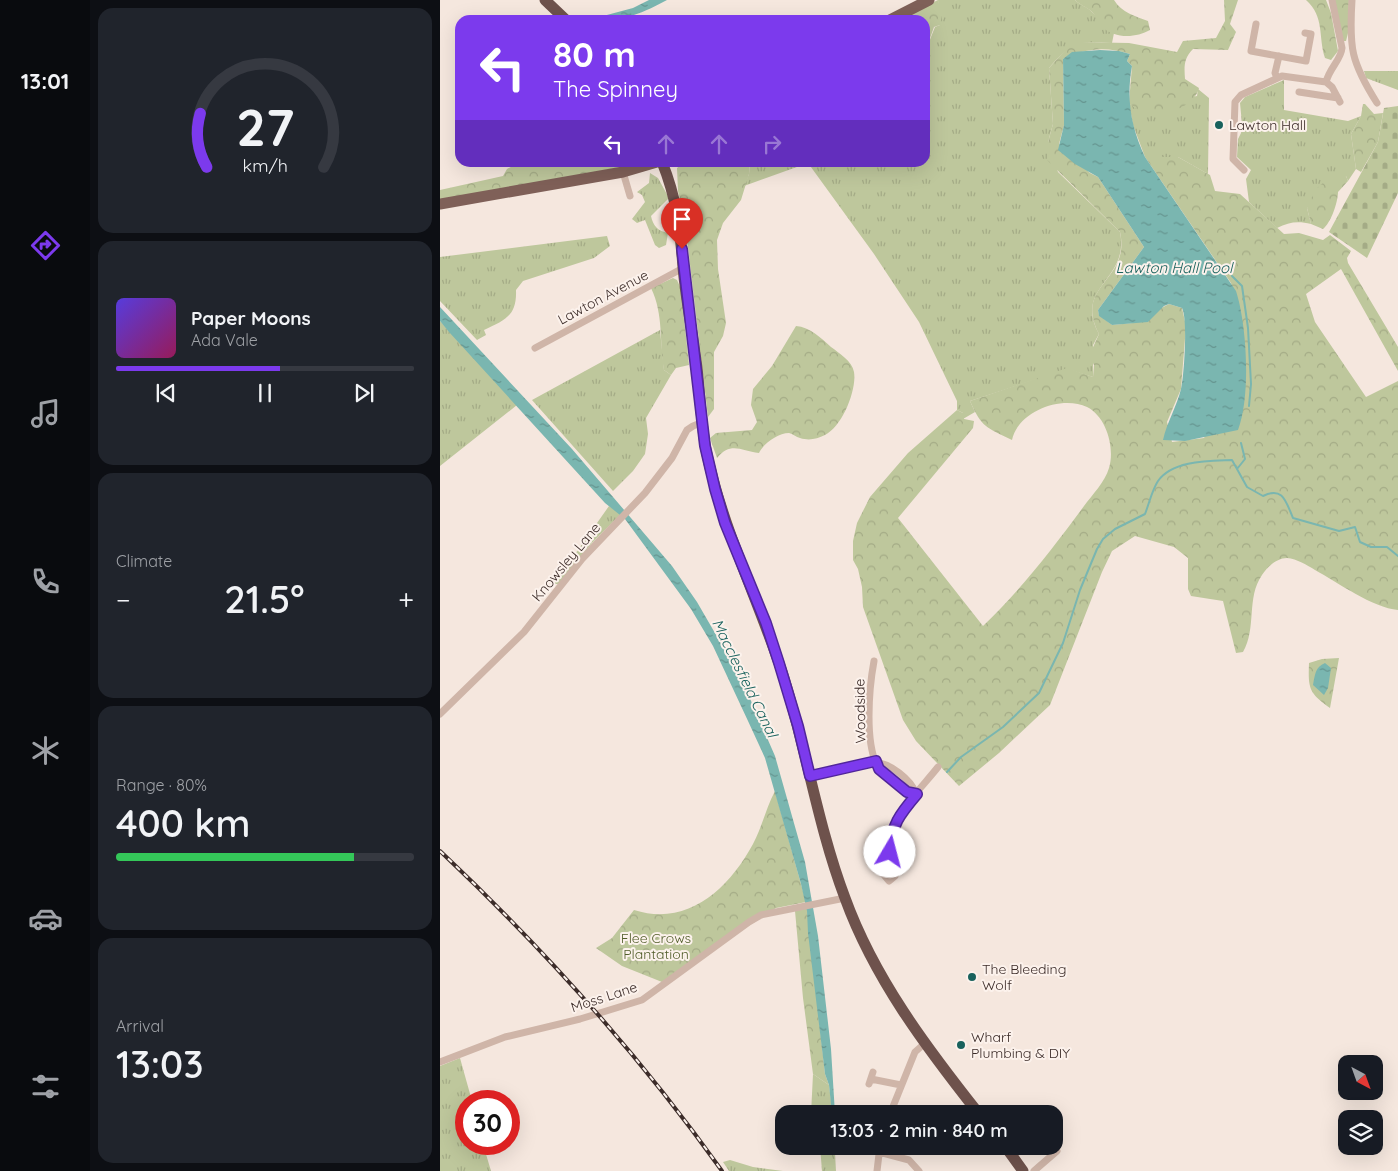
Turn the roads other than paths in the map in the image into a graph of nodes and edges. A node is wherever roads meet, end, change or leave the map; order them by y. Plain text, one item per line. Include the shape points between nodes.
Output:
1 (545, 0) edge
2 (929, 0) edge
3 (1332, 0) edge
4 (1352, 0) edge
5 (561, 15) edge
6 (900, 15) edge
7 (1256, 24) dead end
8 (1305, 33) dead end
9 (1351, 42) junction
10 (1342, 48) junction
11 (1279, 56) junction
12 (1277, 78) junction
13 (1326, 82) junction
14 (1300, 92) dead end
15 (1377, 104) dead end
16 (640, 167) edge
17 (664, 167) edge
18 (1244, 170) dead end
19 (623, 172) junction
20 (630, 196) dead end
21 (440, 204) edge
22 (683, 268) junction
23 (535, 348) dead end
24 (703, 422) junction
25 (874, 661) dead end
26 (440, 714) edge
27 (877, 762) junction
28 (938, 767) dead end
29 (810, 776) junction
30 (916, 793) junction
31 (889, 870) dead end
32 (844, 898) junction
33 (924, 1044) junction
34 (440, 1062) edge
35 (871, 1078) dead end
36 (901, 1085) junction
37 (893, 1105) edge
38 (972, 1105) edge
39 (879, 1155) edge
40 (896, 1155) edge
41 (1011, 1155) edge
42 (1052, 1155) edge
43 (877, 1171) edge
44 (919, 1171) edge
45 (1023, 1171) edge
46 (1034, 1171) edge

1 - 5 highway
2 - 6 main road
3 - 10 street
4 - 9 street
7 - 11 street via 1251,51
8 - 11 street via 1311,34 1306,61
9 - 10 street
9 - 15 street via 1357,70
10 - 13 street via 1342,55 1329,70
11 - 12 street
12 - 13 street
12 - 18 street via 1241,95 1235,102 1233,159
13 - 14 street via 1339,100
16 - 19 main road
17 - 22 highway via 674,194 681,230
19 - 20 street
19 - 21 main road
22 - 23 street, Lawton Avenue
22 - 24 highway
24 - 26 street, Knowsley Lane via 687,430 672,458 629,511 582,559 524,632
24 - 29 highway via 705,446 725,523 772,644
25 - 27 street, Woodside via 870,680 870,718 872,749
27 - 29 street
27 - 30 street via 879,769 907,792
28 - 30 street
29 - 32 highway
30 - 31 street via 891,834
32 - 33 highway via 873,959
32 - 34 street, Moss Lane via 761,915 642,1000 505,1037
33 - 36 street via 915,1052
33 - 38 highway
35 - 36 street
36 - 37 street
39 - 43 street
40 - 44 street via 909,1160
41 - 45 highway
42 - 46 street

